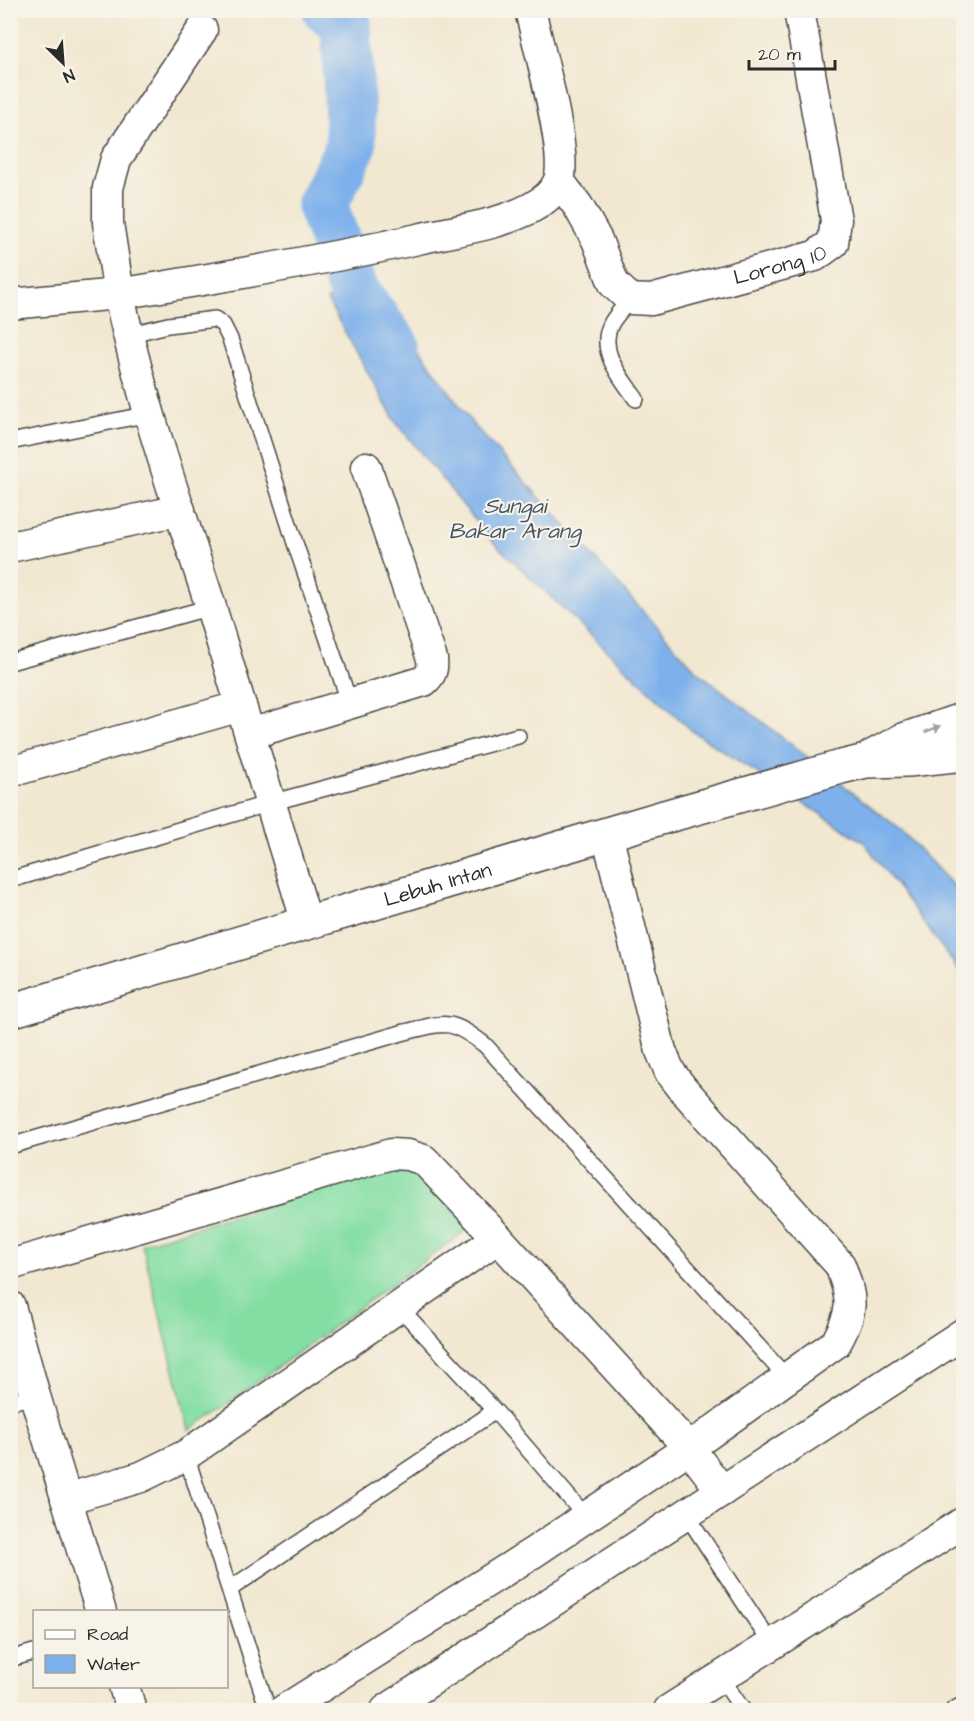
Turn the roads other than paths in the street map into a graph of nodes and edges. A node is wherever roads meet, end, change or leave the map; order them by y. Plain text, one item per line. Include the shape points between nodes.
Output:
1 (530, 10) edge
2 (799, 10) edge
3 (202, 30) dead end
4 (559, 181) junction
5 (119, 294) junction
6 (630, 299) junction
7 (10, 304) edge
8 (127, 335) junction
9 (636, 399) dead end
10 (149, 414) junction
11 (10, 442) edge
12 (366, 467) dead end
13 (180, 510) junction
14 (10, 547) edge
15 (211, 607) junction
16 (10, 662) edge
17 (350, 704) junction
18 (241, 706) junction
19 (963, 719) edge
20 (250, 734) junction
21 (518, 736) dead end
22 (963, 754) edge
23 (854, 764) junction
24 (10, 772) edge
25 (270, 803) junction
26 (607, 834) junction
27 (10, 880) edge
28 (307, 923) junction
29 (10, 1011) edge
30 (10, 1146) edge
31 (498, 1238) junction
32 (10, 1265) edge
33 (10, 1305) edge
34 (399, 1308) junction
35 (963, 1333) edge
36 (787, 1378) junction
37 (23, 1399) edge
38 (495, 1411) junction
39 (689, 1448) junction
40 (186, 1455) junction
41 (722, 1491) junction
42 (66, 1500) junction
43 (686, 1514) junction
44 (586, 1517) junction
45 (963, 1522) edge
46 (230, 1589) junction
47 (101, 1610) edge
48 (772, 1645) junction
49 (33, 1652) edge
50 (10, 1659) edge
51 (721, 1678) junction
52 (125, 1688) edge
53 (963, 1704) edge
54 (131, 1710) edge
55 (268, 1710) edge
56 (284, 1710) edge
57 (386, 1710) edge
58 (669, 1710) edge
59 (743, 1710) edge
60 (953, 1710) edge

1 - 4 street via 558,133
2 - 6 street, Lorong 10 via 836,220 833,243 815,256 651,300
3 - 5 street via 116,159 108,188 108,223
4 - 5 street via 545,200 500,220 366,251
4 - 6 street via 597,240 614,284
5 - 7 street
5 - 8 street
6 - 9 lane via 612,322 607,349 612,364
8 - 10 street
8 - 17 lane via 215,320 223,325
10 - 11 lane
10 - 13 street
12 - 17 street via 433,668 424,681
13 - 14 street
13 - 15 street
15 - 16 lane
15 - 18 street
17 - 20 street
18 - 20 street
18 - 24 street
23 -> 19 main road, Lebuh Intan via 903,740
20 - 25 street
21 - 25 lane
22 - 23 main road, Lebuh Intan
23 - 26 main road, Lebuh Intan
25 - 27 lane
25 - 28 street
26 - 28 main road, Lebuh Intan
26 - 36 street via 661,1051 670,1072 840,1265 850,1290 848,1320 836,1343
28 - 29 main road, Lebuh Intan
30 - 36 lane via 444,1023 464,1029 484,1045
31 - 32 street via 424,1160 391,1154
31 - 34 street
31 - 39 street
33 - 37 street
34 - 38 lane
34 - 40 street
35 - 41 street
36 - 39 street
37 - 42 street
38 - 44 lane
38 - 46 lane
39 - 41 street
39 - 44 street
40 - 42 street via 141,1477
40 - 46 lane
41 - 43 street
42 - 47 street
43 - 48 lane
43 - 57 street
44 - 56 street
45 - 48 street
46 - 55 lane
48 - 51 street
49 - 50 lane
51 - 58 street
51 - 59 lane
52 - 54 street
53 - 60 lane

